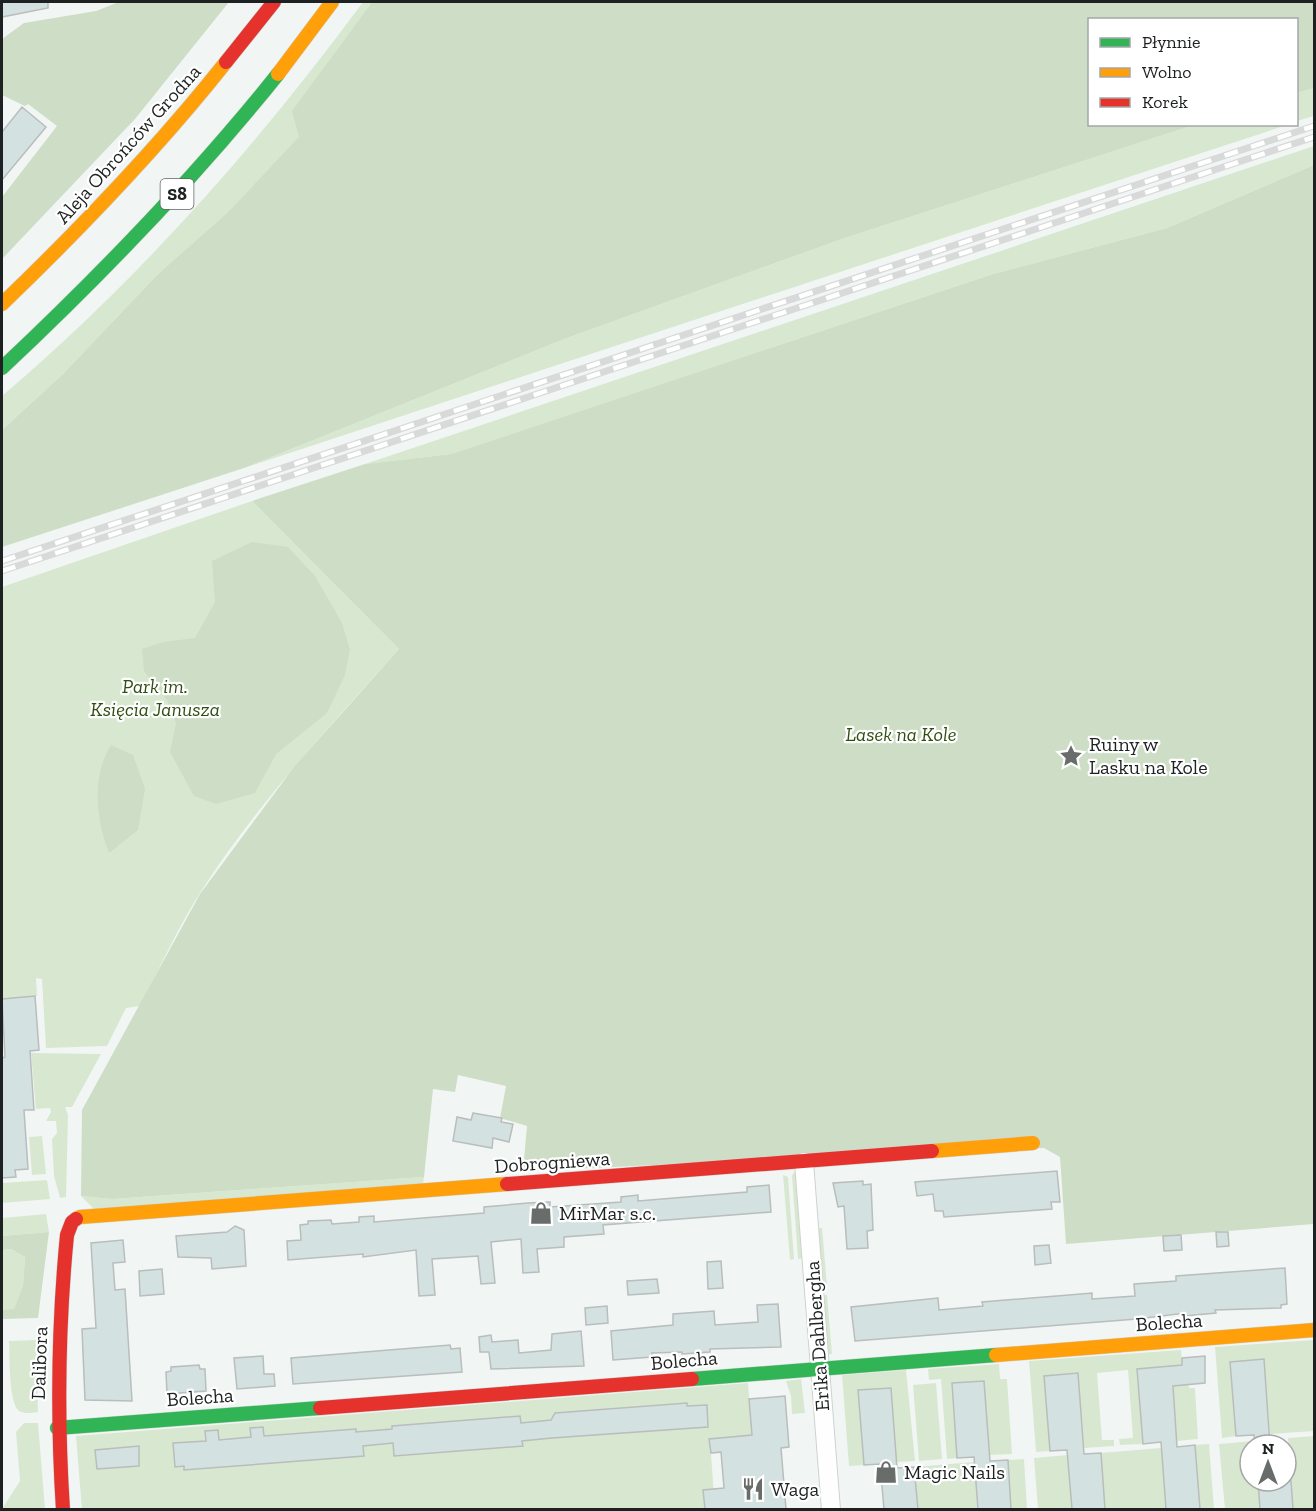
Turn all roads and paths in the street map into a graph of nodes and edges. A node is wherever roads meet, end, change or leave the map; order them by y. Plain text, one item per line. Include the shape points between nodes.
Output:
1 (274, 2) edge
2 (332, 2) edge
3 (2, 304) edge
4 (2, 368) edge
5 (1033, 1143) dead end
6 (804, 1162) junction
7 (75, 1220) joint
8 (1314, 1330) edge
9 (820, 1368) junction
10 (57, 1428) junction
11 (63, 1509) edge
12 (831, 1509) edge

1 - 3 main road, Aleja Obrońców Grodna / S8 via 170,132 85,224
2 - 4 main road, S8 via 206,163 110,266
5 - 6 main road, Dobrogniewa
6 - 7 main road, Dobrogniewa via 91,1215
6 - 9 street, Erika Dahlbergha
7 - 10 main road, Dalibora via 67,1235 62,1279
8 - 9 main road, Bolecha
9 - 10 main road, Bolecha
9 - 12 street, Erika Dahlbergha
10 - 11 main road, Dalibora

